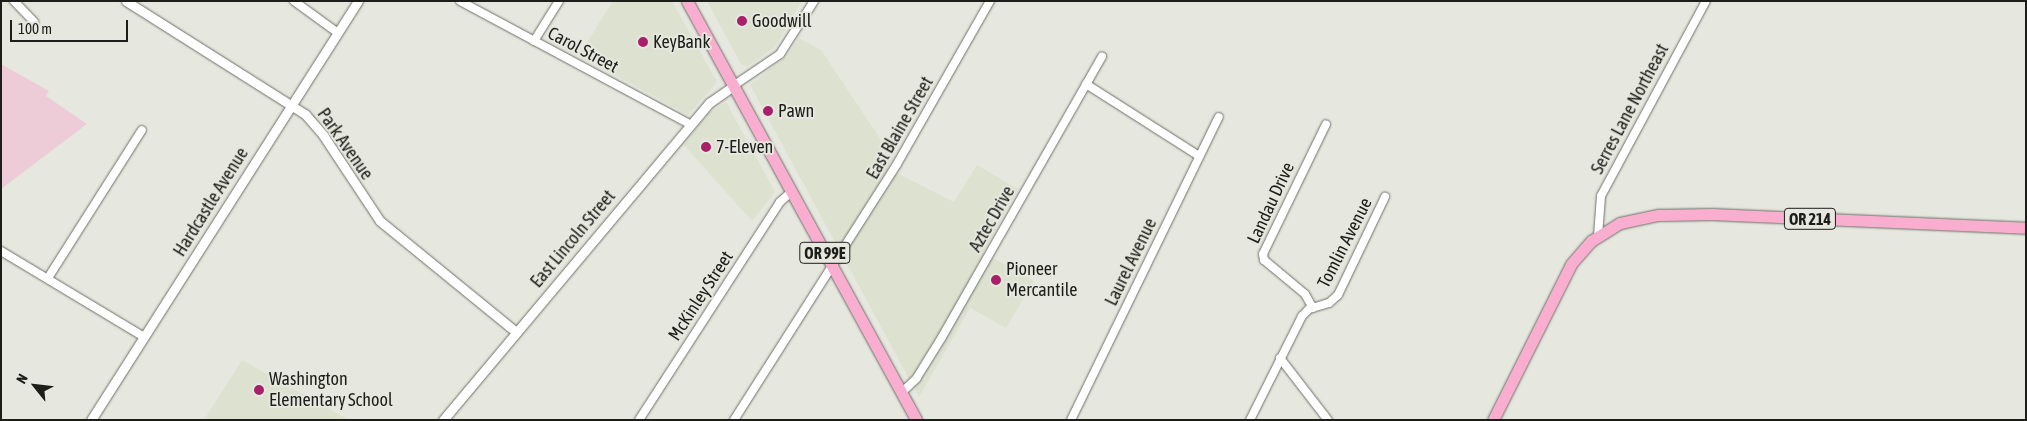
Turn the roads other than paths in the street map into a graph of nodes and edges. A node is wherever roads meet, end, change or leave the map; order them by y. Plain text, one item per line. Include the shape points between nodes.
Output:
1 (14, 1) edge
2 (126, 1) edge
3 (294, 1) edge
4 (358, 1) edge
5 (460, 1) edge
6 (558, 1) edge
7 (687, 1) edge
8 (814, 1) edge
9 (990, 1) edge
10 (1706, 1) edge
11 (34, 22) dead end
12 (338, 33) junction
13 (534, 41) junction
14 (1102, 56) dead end
15 (1086, 84) junction
16 (734, 86) junction
17 (291, 105) junction
18 (1219, 117) dead end
19 (1326, 124) dead end
20 (691, 125) junction
21 (142, 130) dead end
22 (1199, 156) junction
23 (791, 192) junction
24 (1385, 197) dead end
25 (2026, 228) edge
26 (1598, 236) junction
27 (1, 251) edge
28 (833, 267) junction
29 (48, 278) junction
30 (1313, 308) junction
31 (516, 332) junction
32 (144, 337) junction
33 (1280, 358) junction
34 (901, 392) junction
35 (91, 420) edge
36 (443, 420) edge
37 (639, 420) edge
38 (734, 420) edge
39 (916, 420) edge
40 (1071, 420) edge
41 (1250, 420) edge
42 (1328, 420) edge
43 (1493, 420) edge

1 - 11 street
2 - 17 street, Park Avenue
3 - 12 street
4 - 12 street, Hardcastle Avenue
5 - 13 street, Carol Street
6 - 13 street
7 - 16 main road, OR 99E
8 - 16 street via 780,54
9 - 28 street, East Blaine Street via 897,164
10 - 26 street, Serres Lane Northeast via 1604,188 1597,215
12 - 17 street, Hardcastle Avenue
13 - 20 street, Carol Street
14 - 15 street, Aztec Drive
15 - 22 street
15 - 34 street, Aztec Drive via 942,337 916,379
16 - 20 street, East Lincoln Street via 717,95
16 - 23 main road, OR 99E
17 - 31 street, Park Avenue via 317,127 380,221
17 - 32 street, Hardcastle Avenue
18 - 22 street, Laurel Avenue
19 - 30 street, Landau Drive via 1263,254 1264,260 1305,294
20 - 31 street, East Lincoln Street
21 - 29 street
22 - 40 street, Laurel Avenue
23 - 28 main road, OR 99E
23 - 37 street, McKinley Street via 780,202
24 - 30 street, Tomlin Avenue via 1338,294 1329,304
25 - 26 main road, OR 214 via 1671,214 1627,220
26 - 43 main road, OR 214 via 1571,264
27 - 29 street
28 - 34 main road, OR 99E
28 - 38 street, East Blaine Street
29 - 32 street
30 - 33 street, Tomlin Avenue via 1302,316
31 - 36 street, East Lincoln Street
32 - 35 street, Hardcastle Avenue
33 - 41 street, Tomlin Avenue
33 - 42 street
34 - 39 main road, OR 99E

